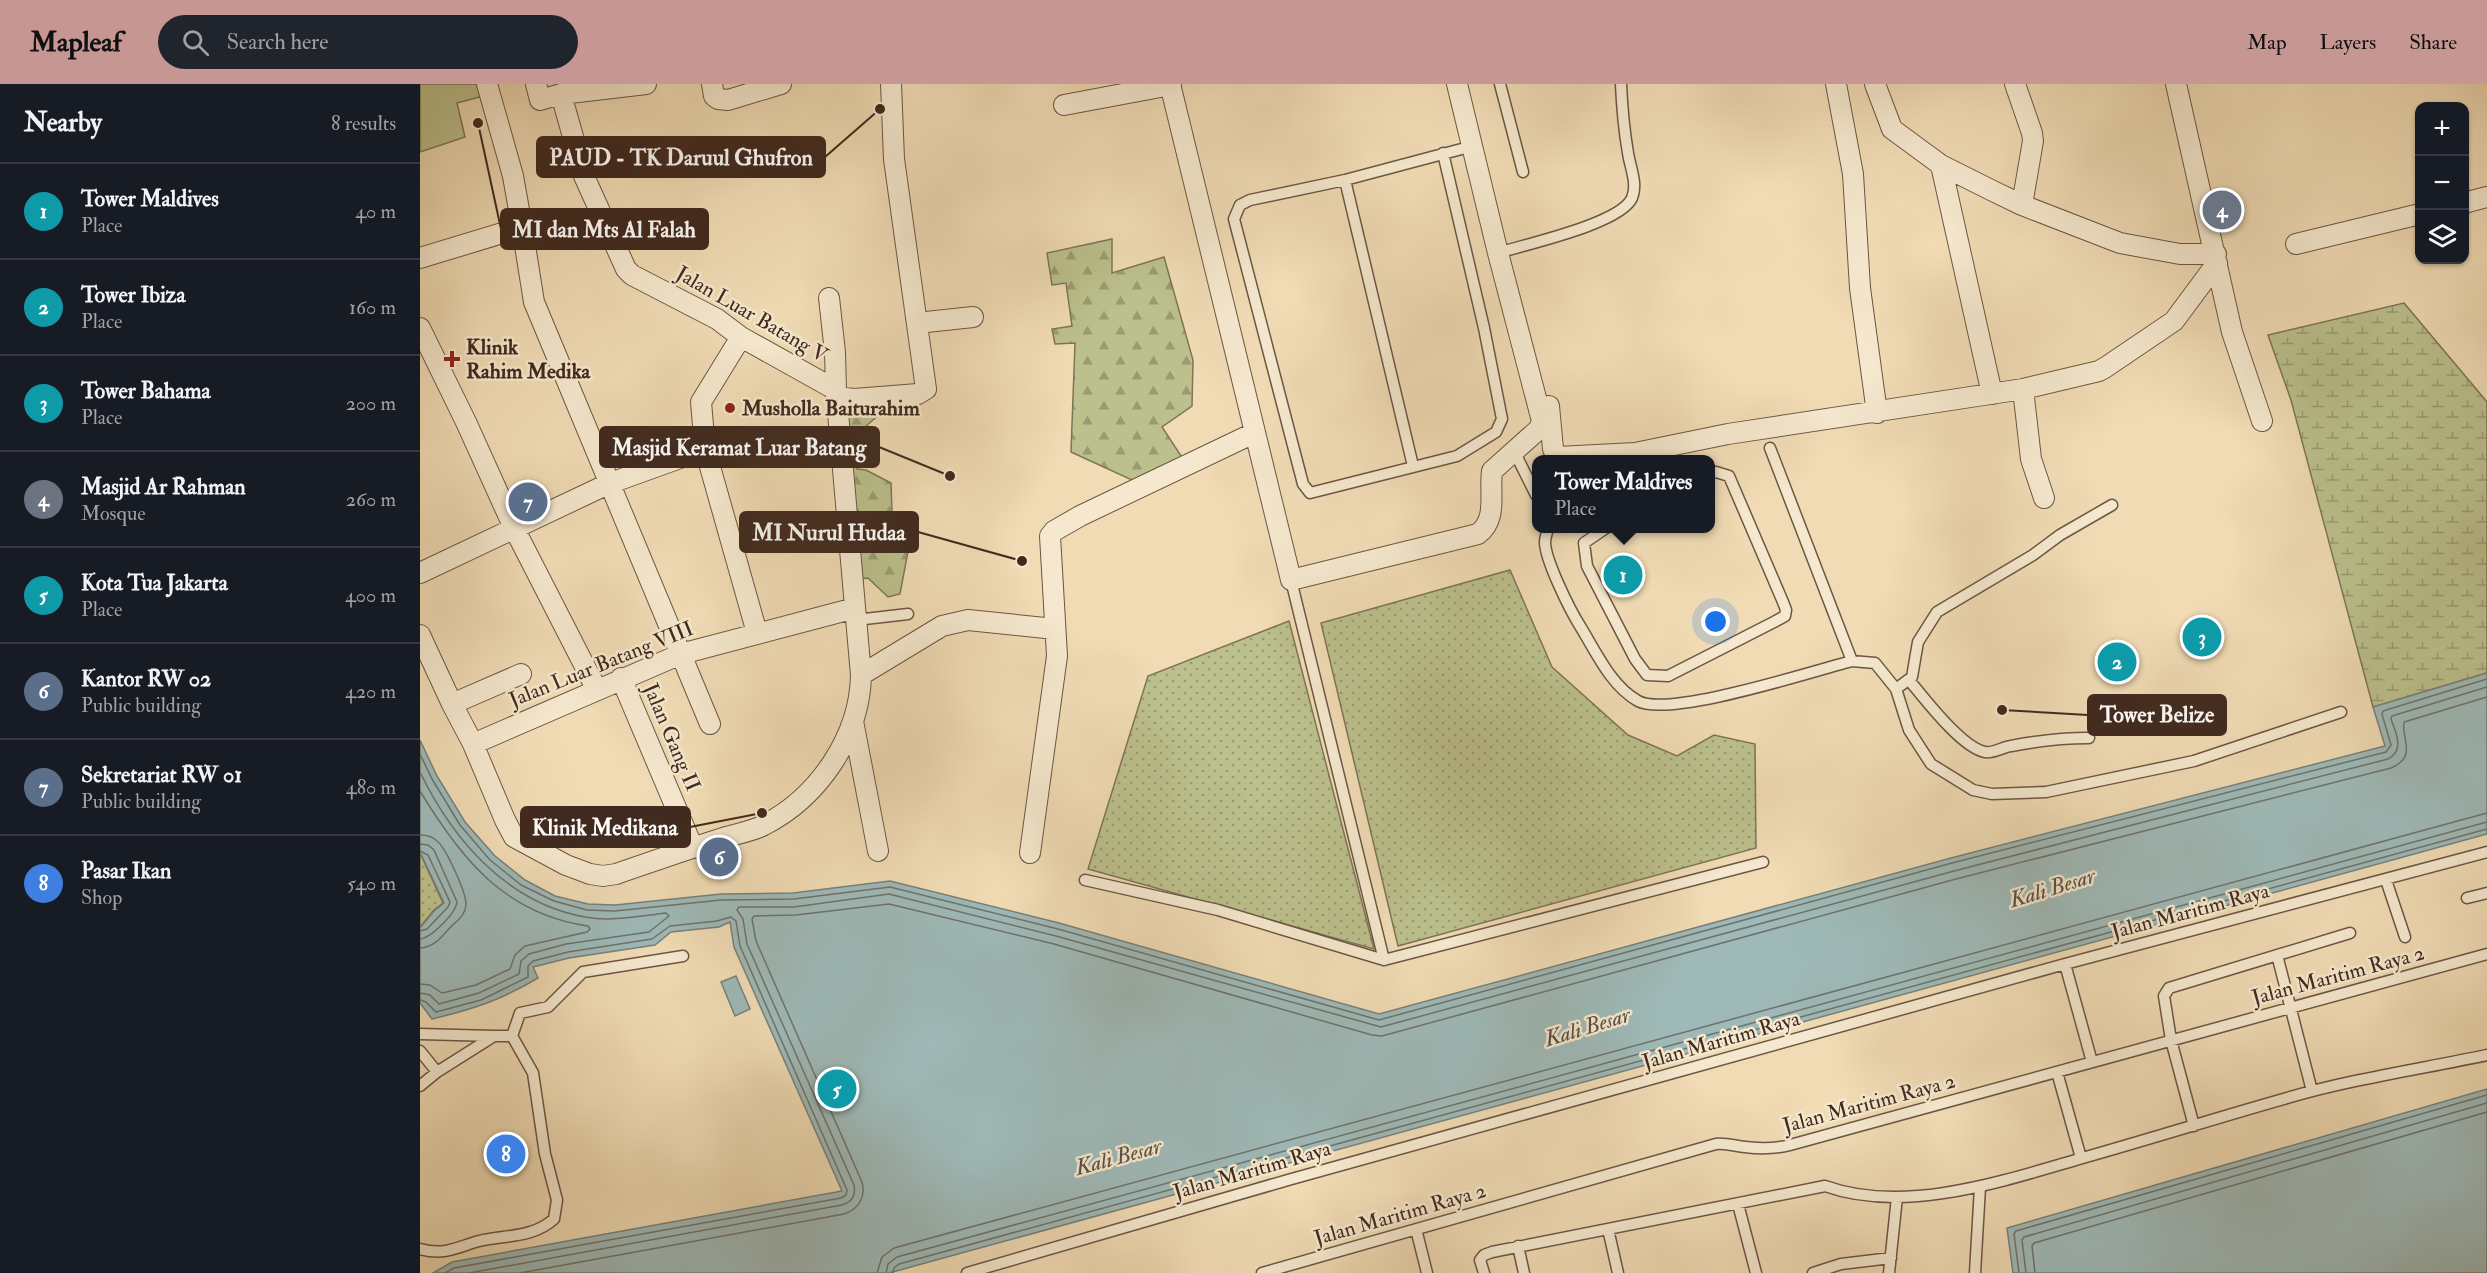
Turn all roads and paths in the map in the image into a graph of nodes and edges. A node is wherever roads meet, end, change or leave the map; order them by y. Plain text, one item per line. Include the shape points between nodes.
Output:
1 (487, 84) edge
2 (536, 84) edge
3 (646, 84) edge
4 (712, 84) edge
5 (781, 84) edge
6 (891, 84) edge
7 (1457, 84) edge
8 (1500, 84) edge
9 (1621, 84) edge
10 (1836, 84) edge
11 (1875, 84) edge
12 (2014, 84) edge
13 (2176, 84) edge
14 (1170, 85) edge
15 (561, 94) junction
16 (1064, 105) dead end
17 (1473, 146) junction
18 (1443, 153) junction
19 (1941, 165) junction
20 (1523, 172) dead end
21 (1346, 180) junction
22 (2487, 198) edge
23 (2469, 203) edge
24 (2022, 205) junction
25 (2415, 215) edge
26 (522, 226) junction
27 (2296, 244) dead end
28 (1498, 253) junction
29 (420, 258) edge
30 (2216, 259) junction
31 (829, 298) dead end
32 (973, 317) dead end
33 (917, 323) junction
34 (420, 328) edge
35 (741, 337) junction
36 (2023, 389) junction
37 (1535, 391) junction
38 (836, 393) junction
39 (1992, 394) junction
40 (1877, 413) junction
41 (1542, 421) junction
42 (2262, 421) dead end
43 (1254, 433) junction
44 (1770, 448) dead end
45 (705, 449) junction
46 (1514, 451) junction
47 (1550, 455) edge
48 (1557, 455) edge
49 (1596, 455) edge
50 (1413, 466) junction
51 (1715, 472) edge
52 (608, 484) junction
53 (1532, 487) edge
54 (2044, 498) dead end
55 (2112, 505) dead end
56 (514, 528) junction
57 (1547, 533) edge
58 (1599, 533) edge
59 (420, 573) edge
60 (1291, 580) junction
61 (855, 614) junction
62 (908, 614) dead end
63 (1055, 629) junction
64 (757, 633) junction
65 (420, 636) edge
66 (681, 654) junction
67 (1852, 661) junction
68 (521, 674) dead end
69 (861, 675) junction
70 (621, 678) junction
71 (1909, 680) junction
72 (1896, 689) junction
73 (597, 690) junction
74 (452, 704) junction
75 (2341, 712) dead end
76 (853, 722) junction
77 (710, 724) dead end
78 (2089, 738) dead end
79 (473, 744) junction
80 (693, 848) junction
81 (878, 851) dead end
82 (2487, 852) edge
83 (1030, 853) dead end
84 (1763, 862) dead end
85 (1085, 880) dead end
86 (2386, 880) junction
87 (2487, 893) edge
88 (2467, 898) dead end
89 (2350, 933) dead end
90 (2405, 937) dead end
91 (2487, 954) edge
92 (2277, 955) junction
93 (683, 956) dead end
94 (1384, 960) junction
95 (2065, 964) junction
96 (2290, 1008) junction
97 (420, 1034) edge
98 (494, 1036) junction
99 (513, 1036) junction
100 (2171, 1040) junction
101 (420, 1051) edge
102 (2487, 1055) edge
103 (2092, 1062) junction
104 (437, 1072) junction
105 (2056, 1072) junction
106 (420, 1086) edge
107 (2312, 1091) junction
108 (2194, 1126) junction
109 (2081, 1158) junction
110 (1980, 1187) junction
111 (1897, 1197) junction
112 (1737, 1204) junction
113 (1416, 1229) junction
114 (1608, 1229) junction
115 (1518, 1246) junction
116 (420, 1249) edge
117 (1890, 1258) junction
118 (1276, 1271) edge
119 (967, 1273) edge
120 (1262, 1273) edge
121 (1427, 1273) edge
122 (1484, 1273) edge
123 (1524, 1273) edge
124 (1618, 1273) edge
125 (1756, 1273) edge
126 (1813, 1273) edge
127 (1889, 1273) edge
128 (1975, 1273) edge

1 - 26 street via 513,176
2 - 15 street via 540,100
3 - 15 street
4 - 5 street via 714,96 728,100
6 - 33 street, Jalan Luar Batang V via 894,159
7 - 17 street
8 - 20 lane
9 - 28 lane via 1634,182 1632,198 1623,210 1604,220
10 - 40 street via 1853,174 1860,288
11 - 19 street via 1892,129
12 - 24 street via 2033,141
13 - 30 street
14 - 16 street
14 - 43 street
15 - 35 street, Jalan Luar Batang V via 584,176 626,269 717,319
17 - 18 lane
17 - 28 street
18 - 21 lane
18 - 50 lane via 1502,419 1496,432 1457,456
19 - 24 street
19 - 39 street
21 - 50 lane
21 - 50 lane via 1250,200 1240,205 1234,219 1303,484 1310,493
22 - 23 street
24 - 30 street via 2120,243
25 - 27 street
26 - 29 street
26 - 52 street via 534,302
28 - 37 street
30 - 36 street via 2174,321 2106,367
30 - 42 street via 2232,332
31 - 38 street
32 - 33 street
33 - 38 street, Jalan Luar Batang V via 926,385 923,392 854,399
34 - 56 street
35 - 38 street, Jalan Luar Batang V
35 - 45 street via 701,402
36 - 39 street
36 - 54 street via 2031,459
37 - 41 street
37 - 48 street via 1551,410
38 - 61 street
39 - 40 street
40 - 49 street via 1728,434 1635,453
41 - 46 street via 1539,429
41 - 47 lane
43 - 60 street
43 - 63 street via 1054,531 1050,546
44 - 67 lane
45 - 52 street
45 - 64 street
46 - 53 lane
46 - 60 street via 1492,471 1491,516 1487,527 1478,534
51 - 58 lane via 1729,476 1783,602 1785,616 1774,622 1668,676 1647,675 1587,566 1584,543
52 - 56 street
52 - 66 street
55 - 71 lane via 1937,612 1918,642
56 - 59 street
56 - 73 street
57 - 67 lane via 1545,543 1559,586 1575,618 1616,683 1639,702 1658,706 1690,703
60 - 94 lane
61 - 62 lane
61 - 64 street, Jalan Luar Batang VIII
61 - 69 street
63 - 69 street via 968,620 942,626
63 - 83 street via 1057,656
64 - 66 street, Jalan Luar Batang VIII
65 - 74 street
66 - 70 street, Jalan Luar Batang VIII
66 - 77 street
67 - 72 lane via 1875,663
68 - 74 street
69 - 76 street via 861,695
70 - 73 street, Jalan Luar Batang VIII
70 - 80 street, Jalan Gang II
71 - 72 lane
71 - 78 lane via 1935,713 1973,747 1986,753 2062,738
72 - 75 lane via 1909,730 1931,764 1973,790 1992,794 2046,792 2194,761
73 - 79 street, Jalan Luar Batang VIII
74 - 79 street
76 - 80 street via 820,781 800,801 763,825
76 - 81 street
79 - 80 street via 514,837 566,866 603,876
82 - 86 lane, Jalan Maritim Raya
84 - 94 lane
85 - 94 lane via 1218,910
86 - 90 lane
86 - 95 lane, Jalan Maritim Raya
87 - 88 lane
89 - 92 lane
91 - 96 lane, Jalan Maritim Raya 2
92 - 96 lane
92 - 100 lane via 2169,988 2164,996
93 - 99 lane via 583,972 548,1007 520,1013
95 - 103 lane
95 - 119 lane, Jalan Maritim Raya
96 - 100 lane, Jalan Maritim Raya 2
96 - 107 lane
97 - 98 lane
98 - 99 lane
98 - 104 lane
99 - 116 lane via 533,1073 556,1200 554,1219 544,1228 453,1251
100 - 103 lane, Jalan Maritim Raya 2
100 - 108 lane
101 - 104 lane
102 - 107 lane
103 - 105 lane, Jalan Maritim Raya 2
104 - 106 lane
105 - 109 lane
105 - 113 lane, Jalan Maritim Raya 2 via 1790,1145 1771,1149 1716,1144
107 - 108 lane
108 - 109 lane
109 - 110 lane
110 - 111 lane
110 - 128 lane
111 - 112 lane via 1849,1195 1825,1186
111 - 117 lane
112 - 114 lane
112 - 125 lane
113 - 118 lane, Jalan Maritim Raya 2
113 - 121 lane
114 - 115 lane
114 - 124 lane
115 - 122 lane via 1484,1255 1480,1260
115 - 123 lane
117 - 126 lane via 1841,1264
117 - 127 lane
118 - 120 lane, Jalan Maritim Raya 2

